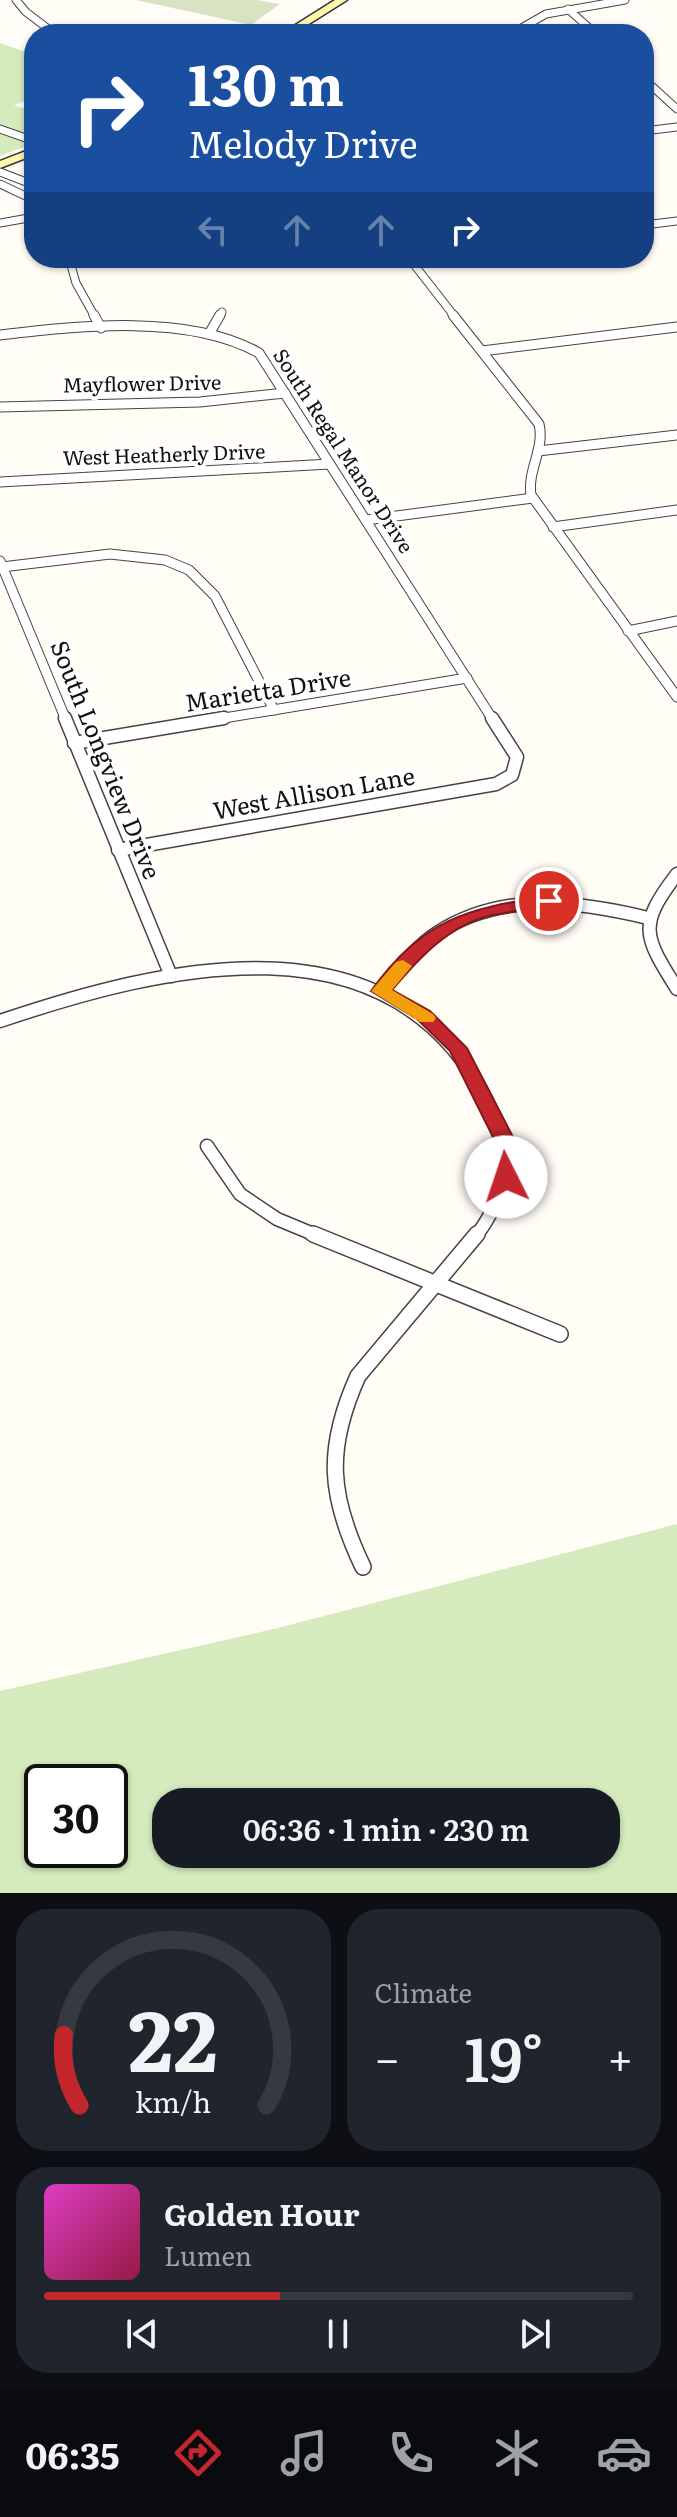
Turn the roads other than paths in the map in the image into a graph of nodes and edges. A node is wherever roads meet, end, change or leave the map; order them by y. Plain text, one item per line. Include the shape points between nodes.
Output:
1 (16, 0) edge
2 (342, 0) edge
3 (625, 0) edge
4 (568, 9) junction
5 (42, 24) edge
6 (302, 24) edge
7 (526, 24) edge
8 (585, 24) edge
9 (654, 88) edge
10 (677, 109) edge
11 (677, 127) edge
12 (0, 129) edge
13 (654, 130) edge
14 (24, 137) edge
15 (24, 155) edge
16 (0, 165) edge
17 (0, 172) edge
18 (24, 181) edge
19 (0, 184) edge
20 (24, 195) edge
21 (24, 219) edge
22 (677, 221) edge
23 (0, 223) edge
24 (654, 224) edge
25 (72, 268) edge
26 (417, 268) edge
27 (222, 312) dead end
28 (677, 327) edge
29 (101, 328) junction
30 (209, 334) junction
31 (0, 335) edge
32 (482, 351) junction
33 (285, 393) junction
34 (0, 407) edge
35 (677, 435) edge
36 (538, 451) junction
37 (330, 464) junction
38 (0, 482) edge
39 (533, 498) junction
40 (677, 510) edge
41 (366, 520) junction
42 (553, 527) junction
43 (1, 564) edge
44 (677, 621) edge
45 (628, 631) junction
46 (467, 678) junction
47 (677, 697) edge
48 (274, 710) junction
49 (74, 743) junction
50 (514, 772) joint
51 (118, 850) junction
52 (677, 874) edge
53 (648, 918) junction
54 (171, 976) junction
55 (677, 989) edge
56 (381, 991) junction
57 (0, 1021) edge
58 (207, 1146) dead end
59 (434, 1284) junction
60 (560, 1334) dead end
61 (363, 1567) dead end

1 - 5 street
2 - 6 main road
3 - 4 street
4 - 7 street
4 - 8 street
9 - 10 street
11 - 13 street
12 - 14 street
15 - 16 main road
17 - 18 street
19 - 20 street
21 - 23 street
22 - 24 street
25 - 29 street
26 - 32 street
27 - 30 street
28 - 32 street
29 - 30 street, South Regal Manor Drive
29 - 31 street, South Regal Manor Drive
30 - 33 street, South Regal Manor Drive via 252,347
32 - 36 street via 539,424
33 - 34 street, Mayflower Drive via 200,402
33 - 37 street, South Regal Manor Drive
35 - 36 street
36 - 39 street via 529,472
37 - 38 street, West Heatherly Drive via 228,474 90,474
37 - 41 street, South Regal Manor Drive
39 - 41 street
39 - 42 street
40 - 42 street
41 - 46 street, South Regal Manor Drive
42 - 45 street
43 - 48 street via 115,553 186,569 212,592
43 - 49 street, South Longview Drive
44 - 45 street
45 - 47 street
46 - 48 street, Marietta Drive
46 - 50 street, South Regal Manor Drive via 517,757
48 - 49 street, Marietta Drive
49 - 51 street, South Longview Drive
50 - 51 street, West Allison Lane via 483,787
51 - 54 street, South Longview Drive
52 - 53 street
53 - 55 street via 651,945
53 - 56 street via 558,901 485,911 437,933
54 - 56 street via 279,968
54 - 57 street via 89,992
56 - 59 street via 424,1015 458,1048 503,1137 507,1164 501,1195
58 - 59 street via 229,1181 259,1210
59 - 60 street
59 - 61 street via 358,1376 336,1429 333,1484

